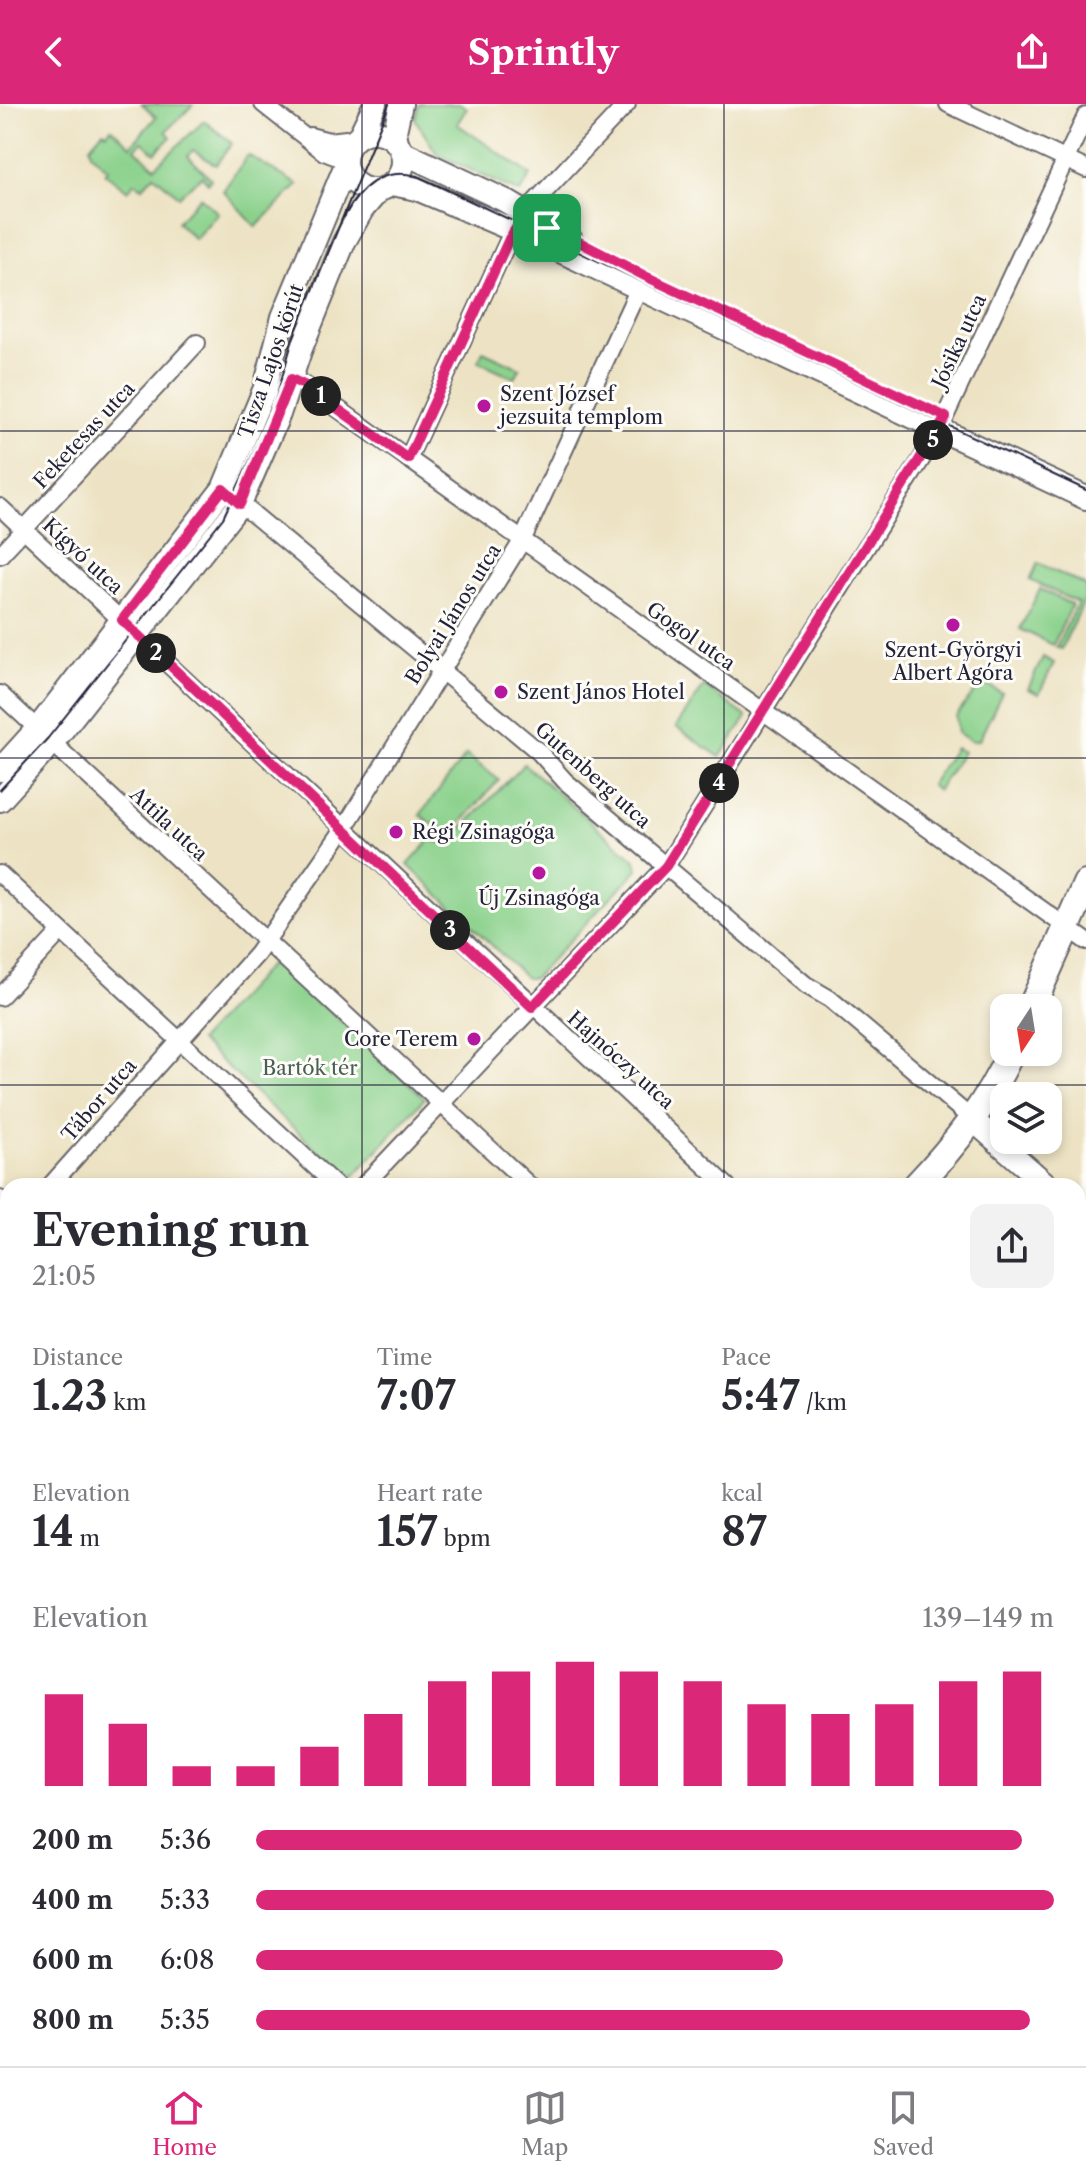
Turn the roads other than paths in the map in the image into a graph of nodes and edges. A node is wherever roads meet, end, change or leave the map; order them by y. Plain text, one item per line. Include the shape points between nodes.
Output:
1 (263, 104) edge
2 (375, 104) edge
3 (401, 104) edge
4 (627, 104) edge
5 (948, 104) edge
6 (1086, 116) edge
7 (303, 133) junction
8 (358, 137) junction
9 (400, 147) junction
10 (1066, 159) junction
11 (345, 164) junction
12 (1086, 169) edge
13 (386, 187) junction
14 (520, 222) junction
15 (639, 288) junction
16 (197, 343) dead end
17 (291, 379) junction
18 (943, 423) junction
19 (408, 459) junction
20 (1086, 483) edge
21 (232, 496) junction
22 (1086, 498) edge
23 (0, 507) edge
24 (24, 529) junction
25 (522, 541) junction
26 (0, 555) edge
27 (130, 628) junction
28 (442, 670) junction
29 (0, 694) edge
30 (764, 712) junction
31 (45, 735) junction
32 (0, 770) edge
33 (0, 800) edge
34 (343, 830) junction
35 (666, 866) junction
36 (0, 874) edge
37 (1086, 884) edge
38 (61, 931) junction
39 (1077, 934) edge
40 (266, 941) junction
41 (1040, 994) edge
42 (0, 997) edge
43 (532, 1007) junction
44 (178, 1040) junction
45 (1003, 1066) edge
46 (441, 1103) junction
47 (973, 1120) junction
48 (57, 1178) edge
49 (327, 1178) edge
50 (371, 1178) edge
51 (521, 1178) edge
52 (718, 1178) edge
53 (923, 1178) edge
54 (1039, 1178) edge

1 - 7 street
2 - 8 street
3 - 9 street via 395,131
4 - 14 street
5 - 10 street
6 - 10 street, Jósika utca
7 - 8 street via 329,141
7 - 11 street
8 - 9 street via 379,132
8 - 11 street
9 - 13 street via 403,169
9 - 14 street via 504,200
10 - 12 street
10 - 18 street, Jósika utca
11 - 13 street via 359,186
11 - 21 street, Tisza Lajos körút via 283,317
13 - 14 street via 417,189
13 - 17 street, Tisza Lajos körút via 348,233
14 - 15 street
14 - 18 street via 645,276
14 - 19 street
15 - 18 street
15 - 25 street, Bolyai János utca
16 - 24 street, Feketesas utca
17 - 19 street, Gogol utca
17 - 21 street, Tisza Lajos körút
18 - 20 street
18 - 22 street
18 - 30 street, Jósika utca
19 - 25 street, Gogol utca
21 - 27 street, Tisza Lajos körút
21 - 28 street, Gutenberg utca
23 - 24 street, Kígyó utca
24 - 26 street, Feketesas utca
24 - 27 street, Kígyó utca
25 - 28 street, Bolyai János utca
25 - 30 street, Gogol utca
27 - 31 street, Tisza Lajos körút
27 - 34 street, Hajnóczy utca
28 - 34 street, Bolyai János utca
28 - 35 street, Gutenberg utca
29 - 31 street, Attila utca
30 - 35 street, Jósika utca
30 - 39 street, Gogol utca
31 - 32 street, Tisza Lajos körút
31 - 33 street, Tisza Lajos körút
31 - 40 street, Attila utca
34 - 40 street, Bolyai János utca
34 - 43 street, Hajnóczy utca
35 - 43 street, Jósika utca
35 - 47 street, Gutenberg utca
36 - 38 street
37 - 39 main road
38 - 42 street
38 - 44 street
39 - 41 main road
40 - 44 street
40 - 46 street
43 - 46 street, Jósika utca
43 - 52 street, Hajnóczy utca
44 - 48 street, Tábor utca
44 - 49 street
45 - 47 main road
46 - 50 street
46 - 51 street
47 - 53 main road
47 - 54 street

